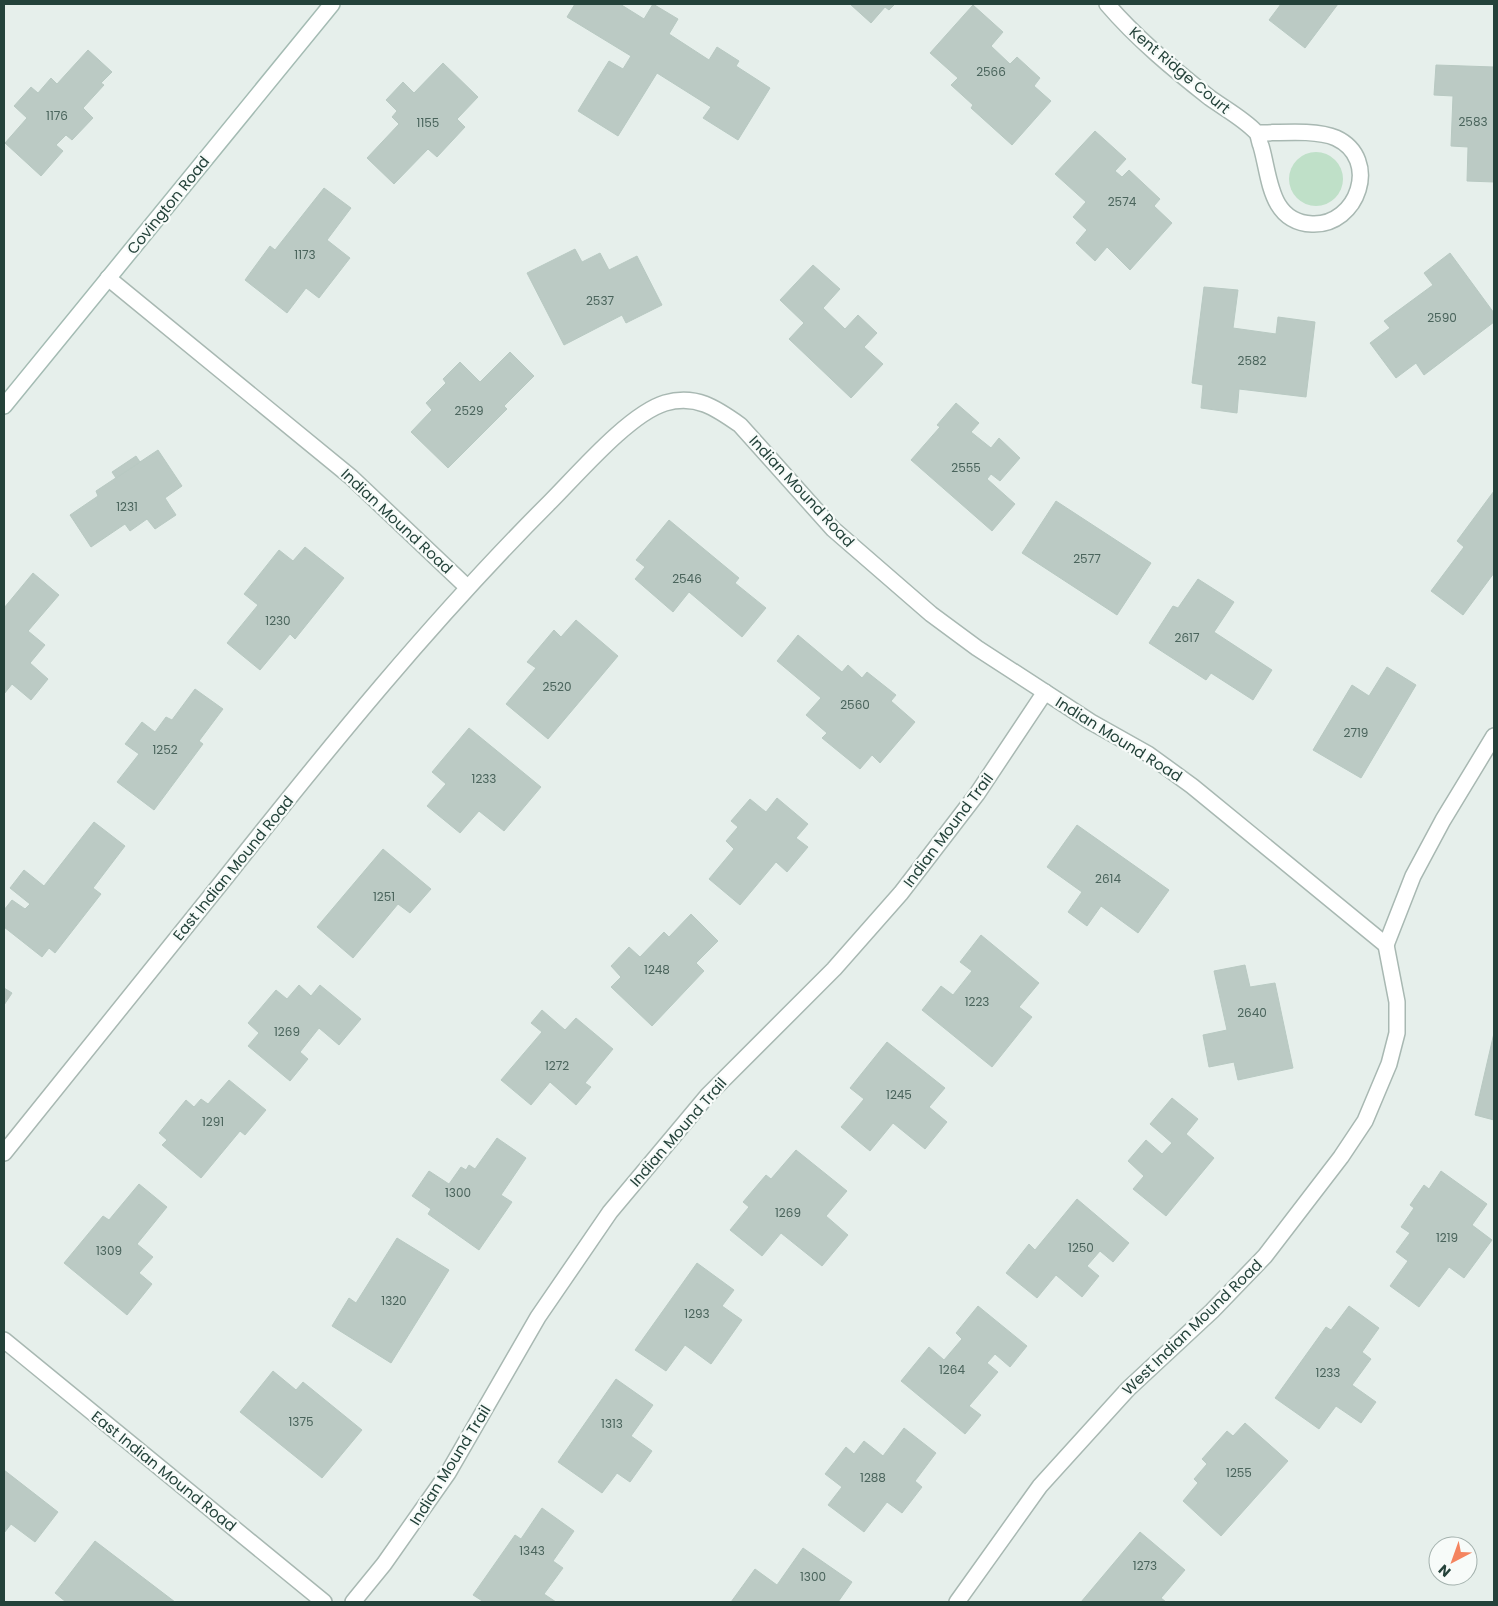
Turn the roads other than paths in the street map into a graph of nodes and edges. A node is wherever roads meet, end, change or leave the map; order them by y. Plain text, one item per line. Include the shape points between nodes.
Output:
1 (332, 4) edge
2 (1107, 4) edge
3 (1257, 133) junction
4 (108, 278) junction
5 (4, 406) edge
6 (467, 587) junction
7 (1045, 692) junction
8 (1494, 736) edge
9 (1386, 945) junction
10 (4, 1153) edge
11 (4, 1340) edge
12 (324, 1602) edge
13 (353, 1602) edge
14 (957, 1602) edge

1 - 4 street, Covington Road
2 - 3 street, Kent Ridge Court via 1168,64
3 - 3 street via 1271,194 1287,215 1299,222 1326,223 1339,218 1349,208 1360,187 1361,174 1353,153 1344,143 1321,134
4 - 5 street, Covington Road
4 - 6 street, Indian Mound Road via 351,477
6 - 7 street, Indian Mound Road via 634,420 665,403 698,400 740,425 833,529 931,614 976,648
6 - 10 street, East Indian Mound Road via 310,772
7 - 9 street, Indian Mound Road via 1148,754 1192,786
7 - 13 street, Indian Mound Trail via 978,794 901,893 834,969 708,1095 610,1212 538,1317 448,1473
8 - 9 street via 1413,876
9 - 14 street, West Indian Mound Road via 1397,1002 1397,1034 1389,1064 1365,1121 1264,1256 1212,1311 1122,1395 1046,1479
11 - 12 street, East Indian Mound Road

